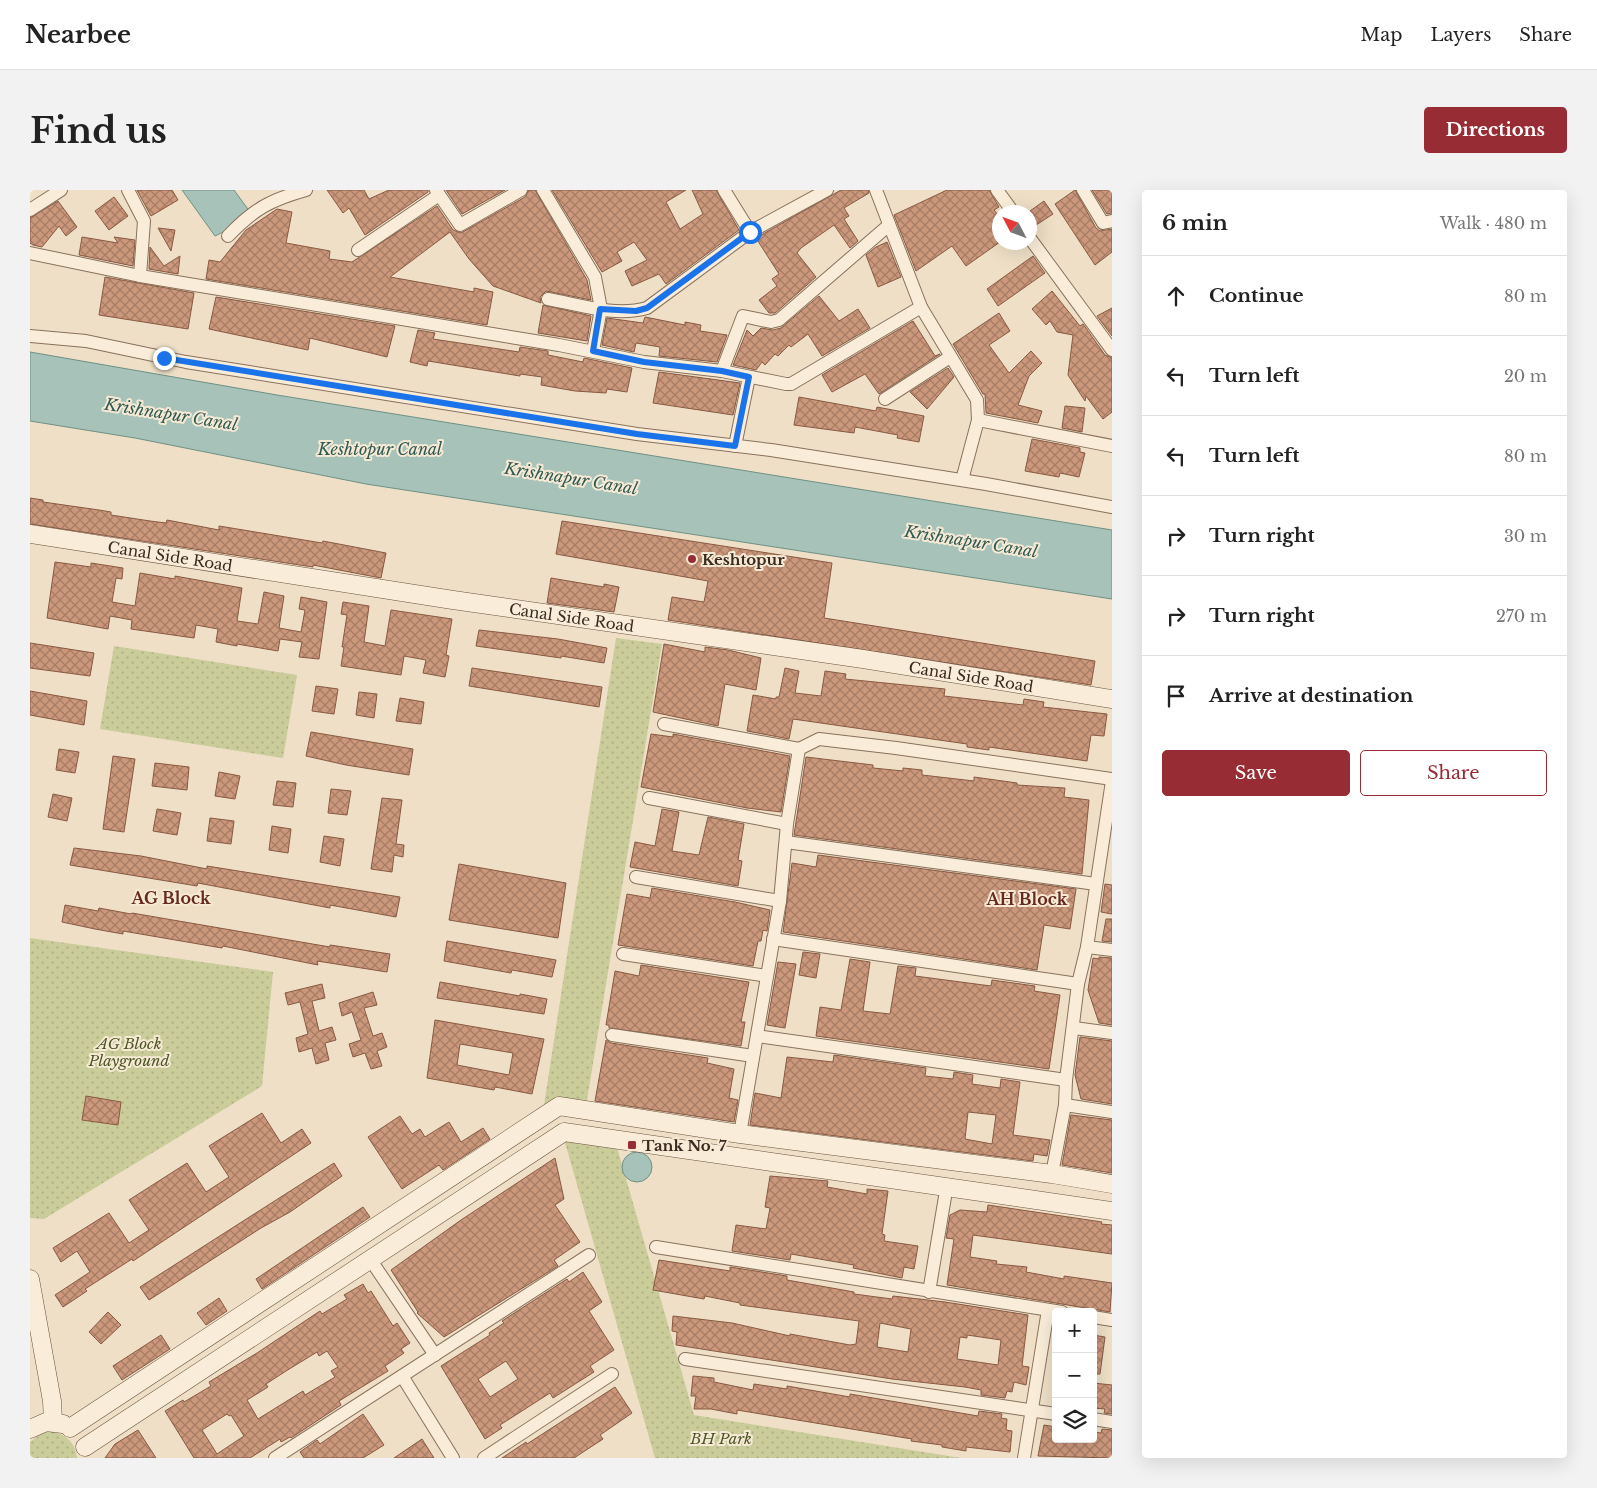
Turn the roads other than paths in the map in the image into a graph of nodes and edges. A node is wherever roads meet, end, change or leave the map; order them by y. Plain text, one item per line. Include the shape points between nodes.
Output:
1 (61, 190) edge
2 (128, 190) edge
3 (306, 190) edge
4 (521, 190) edge
5 (543, 190) edge
6 (724, 190) edge
7 (827, 190) edge
8 (876, 190) edge
9 (997, 190) edge
10 (1083, 190) edge
11 (438, 193) edge
12 (271, 195) edge
13 (1007, 205) edge
14 (30, 210) edge
15 (1112, 221) edge
16 (889, 225) junction
17 (750, 232) junction
18 (228, 236) dead end
19 (1037, 247) edge
20 (358, 250) dead end
21 (30, 253) edge
22 (140, 276) junction
23 (548, 299) dead end
24 (921, 307) junction
25 (600, 309) junction
26 (30, 336) edge
27 (1112, 350) edge
28 (593, 351) junction
29 (950, 357) junction
30 (722, 371) junction
31 (749, 377) junction
32 (885, 399) dead end
33 (978, 420) junction
34 (735, 446) junction
35 (1112, 446) edge
36 (962, 480) junction
37 (1112, 507) edge
38 (30, 534) edge
39 (1112, 699) edge
40 (664, 724) dead end
41 (799, 749) junction
42 (1112, 780) edge
43 (649, 798) dead end
44 (787, 824) junction
45 (786, 842) junction
46 (1099, 867) junction
47 (1112, 869) edge
48 (636, 877) dead end
49 (1096, 884) junction
50 (780, 901) junction
51 (773, 939) junction
52 (1087, 947) junction
53 (1112, 950) edge
54 (623, 954) dead end
55 (767, 976) junction
56 (1078, 984) junction
57 (1074, 1028) junction
58 (1112, 1033) edge
59 (612, 1036) dead end
60 (757, 1036) junction
61 (753, 1056) junction
62 (1066, 1080) junction
63 (1065, 1105) junction
64 (1112, 1112) edge
65 (740, 1134) junction
66 (878, 1152) junction
67 (464, 1170) junction
68 (1052, 1174) junction
69 (874, 1176) junction
70 (1112, 1184) edge
71 (947, 1186) junction
72 (476, 1190) junction
73 (1112, 1211) edge
74 (656, 1247) dead end
75 (589, 1255) dead end
76 (370, 1259) junction
77 (30, 1279) edge
78 (929, 1292) junction
79 (1048, 1310) junction
80 (1052, 1311) edge
81 (1097, 1318) edge
82 (1112, 1320) edge
83 (435, 1355) junction
84 (685, 1359) dead end
85 (612, 1374) dead end
86 (402, 1376) junction
87 (1032, 1410) junction
88 (1052, 1413) edge
89 (1097, 1420) edge
90 (53, 1422) junction
91 (1112, 1422) edge
92 (30, 1428) edge
93 (70, 1428) junction
94 (85, 1452) edge
95 (276, 1458) edge
96 (453, 1458) edge
97 (484, 1458) edge
98 (1024, 1458) edge

1 - 14 street
2 - 22 street via 144,220
3 - 12 street
4 - 11 street via 460,226
5 - 25 street via 590,268 598,288
6 - 17 street
7 - 17 street
8 - 16 street
9 - 13 street
10 - 15 street via 1103,223
11 - 20 street
12 - 18 street
16 - 24 street
16 - 30 street via 779,320 771,322 743,316
17 - 25 street via 647,308 636,311
19 - 27 street
21 - 22 street
22 - 28 street
23 - 25 street
24 - 29 street
24 - 31 street via 791,384
25 - 28 street
26 - 34 street via 86,341 186,362 637,434
28 - 30 street via 644,362
29 - 32 street
29 - 33 street via 977,400
30 - 31 street
31 - 34 street
33 - 35 street
33 - 36 street
34 - 36 street
36 - 37 street
38 - 39 main road, Canal Side Road
40 - 41 street
41 - 42 street via 819,739
41 - 44 street
42 - 46 street
43 - 44 street
44 - 45 street
45 - 49 street
45 - 50 street
46 - 47 street
46 - 49 street
48 - 50 street
49 - 52 street
50 - 51 street
51 - 55 street
51 - 56 street
52 - 53 street
52 - 56 street
54 - 55 street
55 - 60 street
56 - 57 street
57 - 58 street
57 - 62 street
59 - 61 street
60 - 61 street
60 - 62 street
61 - 65 street
62 - 63 street
63 - 64 street
63 - 68 street
65 - 66 main road
65 - 67 main road via 559,1106
66 - 68 main road
66 - 69 main road
67 - 72 main road
67 - 93 main road
68 - 70 main road
69 - 71 main road
69 - 72 main road via 564,1132
71 - 73 main road
71 - 78 street
72 - 76 main road
74 - 78 street
75 - 83 street
76 - 83 street
76 - 94 main road
77 - 90 main road
78 - 79 street
79 - 80 street
79 - 87 street
81 - 82 street
83 - 86 street
84 - 87 street
85 - 97 street
86 - 95 street
86 - 96 street
87 - 88 street
87 - 98 street
89 - 91 street
90 - 92 main road
90 - 93 main road
93 - 94 main road

